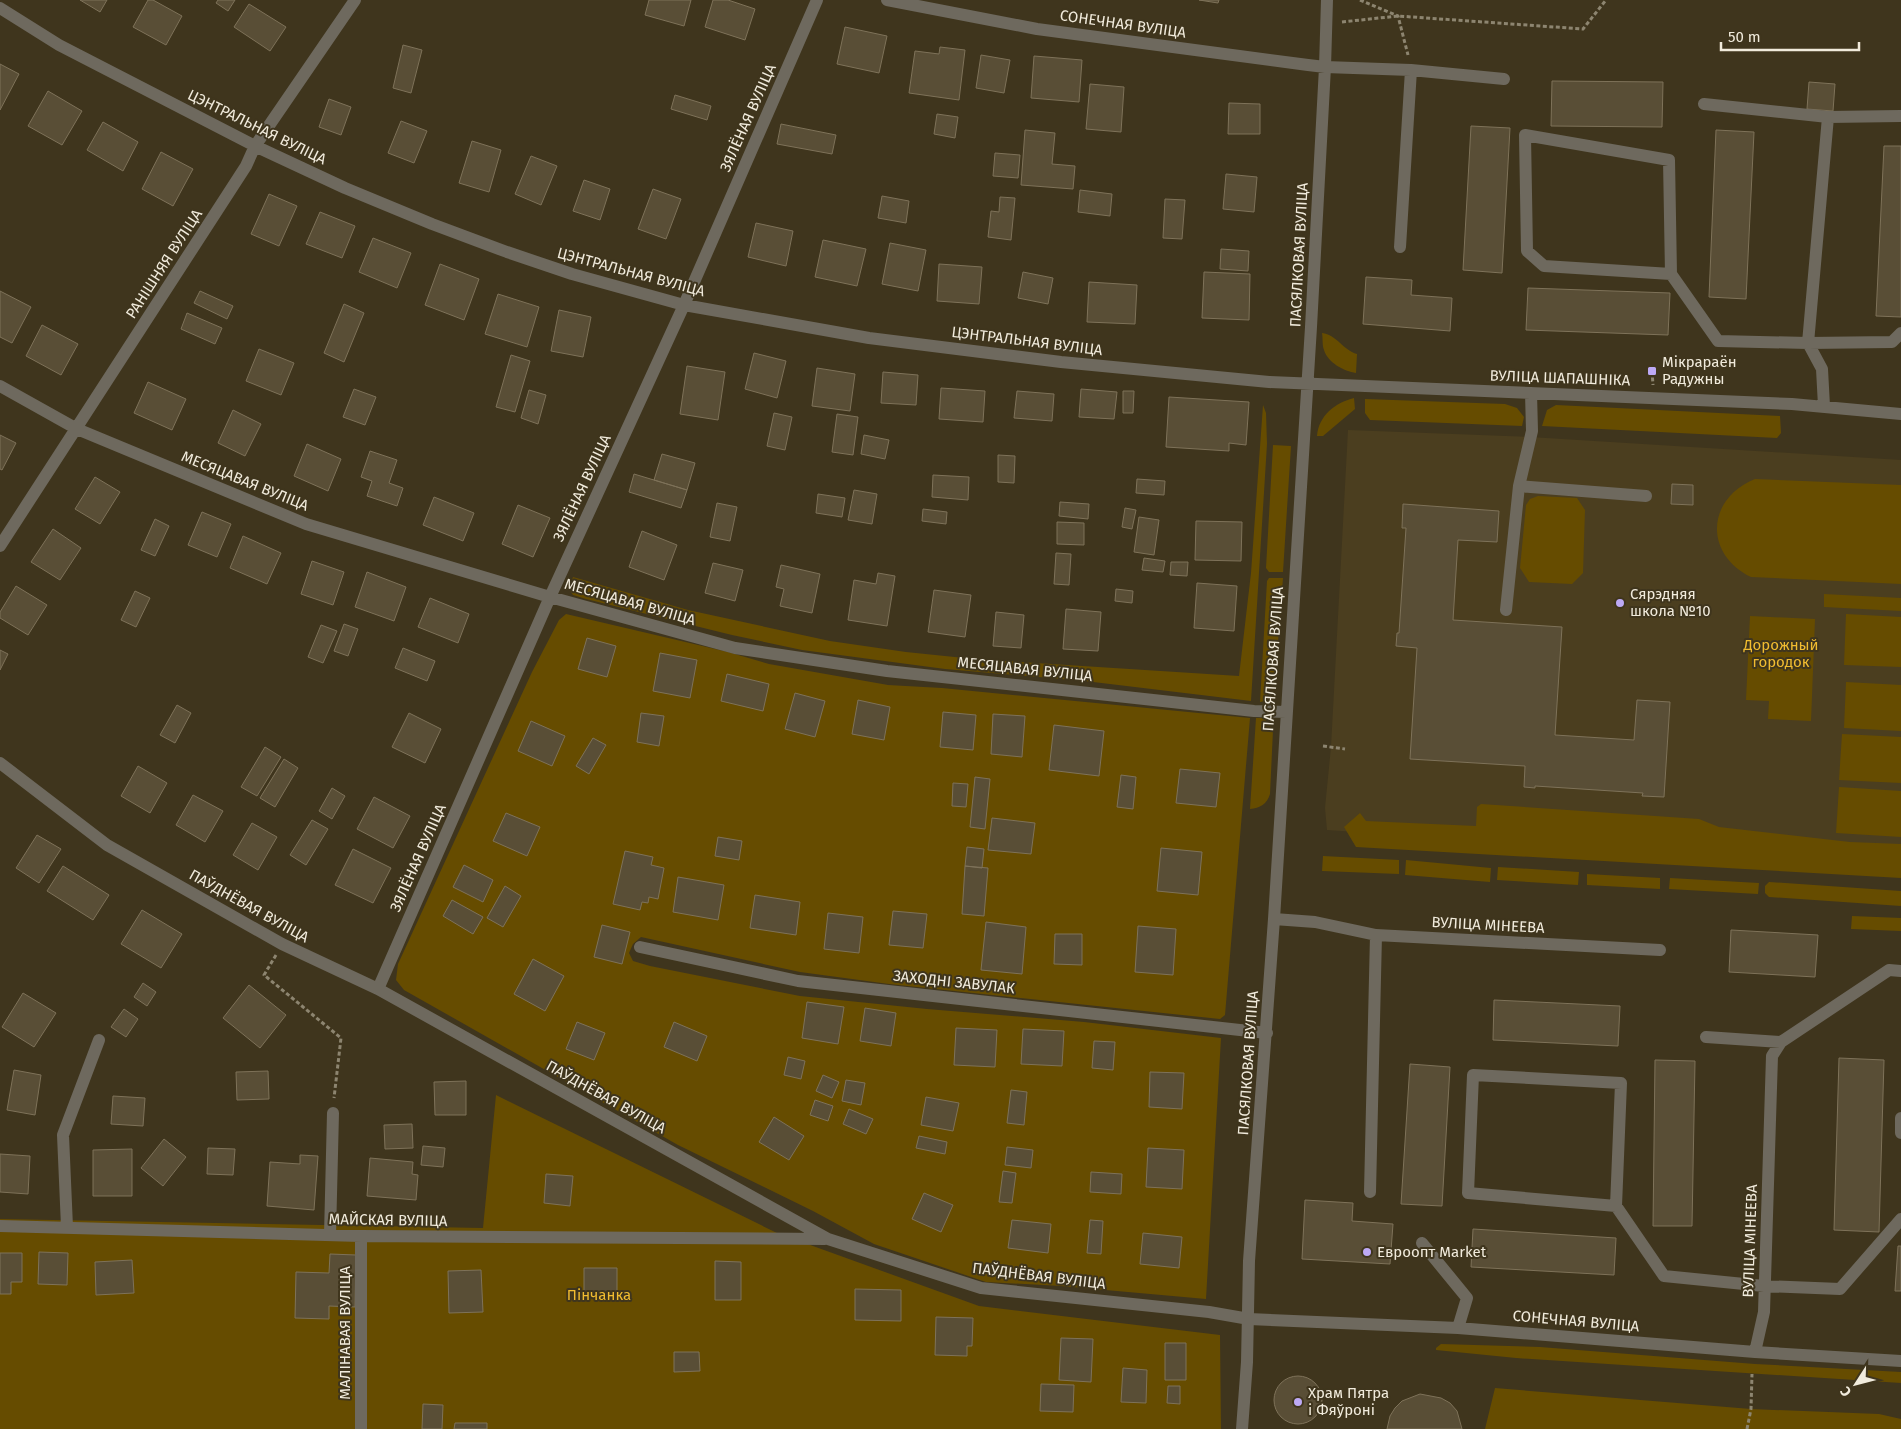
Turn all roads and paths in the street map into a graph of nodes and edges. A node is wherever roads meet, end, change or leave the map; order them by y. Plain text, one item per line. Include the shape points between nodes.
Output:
1 (355, 0) edge
2 (817, 0) edge
3 (887, 0) edge
4 (1327, 0) edge
5 (1360, 0) edge
6 (1606, 0) edge
7 (0, 8) edge
8 (1398, 16) junction
9 (1326, 24) junction
10 (1326, 67) junction
11 (1411, 70) junction
12 (1504, 79) dead end
13 (1704, 104) dead end
14 (1901, 116) edge
15 (1828, 117) junction
16 (255, 146) junction
17 (1400, 247) dead end
18 (1671, 274) junction
19 (684, 305) junction
20 (1901, 333) edge
21 (1808, 343) junction
22 (1307, 384) junction
23 (0, 386) edge
24 (1531, 393) junction
25 (1824, 406) junction
26 (1901, 414) edge
27 (77, 430) junction
28 (1519, 486) junction
29 (1646, 496) dead end
30 (0, 546) edge
31 (550, 596) junction
32 (1506, 610) dead end
33 (1286, 712) junction
34 (1323, 746) dead end
35 (1345, 749) dead end
36 (0, 763) edge
37 (1274, 919) junction
38 (1376, 935) junction
39 (282, 944) junction
40 (640, 947) dead end
41 (1660, 950) dead end
42 (1901, 971) edge
43 (378, 989) junction
44 (1267, 1033) junction
45 (1706, 1037) dead end
46 (99, 1040) dead end
47 (1781, 1042) junction
48 (333, 1113) joint
49 (1901, 1118) edge
50 (1901, 1133) edge
51 (1370, 1192) dead end
52 (1616, 1206) junction
53 (1901, 1219) edge
54 (0, 1226) edge
55 (67, 1226) junction
56 (330, 1235) junction
57 (361, 1236) junction
58 (828, 1239) junction
59 (1422, 1243) dead end
60 (1764, 1286) junction
61 (1249, 1319) junction
62 (1458, 1328) junction
63 (1755, 1352) junction
64 (1901, 1361) edge
65 (1752, 1374) dead end
66 (361, 1429) edge
67 (1242, 1429) edge
68 (1747, 1429) edge

1 - 16 street, РАНІШНЯЯ ВУЛІЦА
2 - 19 street, ЗЯЛЁНАЯ ВУЛІЦА
3 - 10 street, СОНЕЧНАЯ ВУЛІЦА via 1037,29
4 - 9 street, ПАСЯЛКОВАЯ ВУЛІЦА
5 - 8 path
6 - 8 path via 1583,29
7 - 16 street, ЦЭНТРАЛЬНАЯ ВУЛІЦА via 59,45
8 - 9 path
8 - 11 path
9 - 10 street, ПАСЯЛКОВАЯ ВУЛІЦА
10 - 11 street, СОНЕЧНАЯ ВУЛІЦА
10 - 22 street, ПАСЯЛКОВАЯ ВУЛІЦА
11 - 12 street, СОНЕЧНАЯ ВУЛІЦА
11 - 17 street
13 - 15 street
14 - 15 street
15 - 21 street
16 - 19 street, ЦЭНТРАЛЬНАЯ ВУЛІЦА via 432,224 507,252
16 - 27 street, РАНІШНЯЯ ВУЛІЦА via 246,166
18 - 18 street via 1669,160 1525,135 1527,251 1544,266
18 - 21 street via 1718,341
19 - 22 street, ЦЭНТРАЛЬНАЯ ВУЛІЦА via 869,338 1061,362
19 - 31 street, ЗЯЛЁНАЯ ВУЛІЦА
20 - 21 street via 1892,342
21 - 25 street via 1822,369
22 - 24 street, ВУЛІЦА ШАПАШНІКА
22 - 33 street, ПАСЯЛКОВАЯ ВУЛІЦА
23 - 27 street, МЕСЯЦАВАЯ ВУЛІЦА
24 - 25 street, ВУЛІЦА ШАПАШНІКА
24 - 28 street via 1532,431
25 - 26 street, ВУЛІЦА ШАПАШНІКА
27 - 30 street, РАНІШНЯЯ ВУЛІЦА
27 - 31 street, МЕСЯЦАВАЯ ВУЛІЦА via 306,524
28 - 29 street
28 - 32 street
31 - 33 street, МЕСЯЦАВАЯ ВУЛІЦА via 735,648 887,671
31 - 43 street, ЗЯЛЁНАЯ ВУЛІЦА
33 - 37 street, ПАСЯЛКОВАЯ ВУЛІЦА
34 - 35 path
36 - 39 street, ПАЎДНЁВАЯ ВУЛІЦА via 106,845
37 - 38 street, ВУЛІЦА МІНЕЕВА via 1315,922
37 - 44 street, ПАСЯЛКОВАЯ ВУЛІЦА
38 - 41 street, ВУЛІЦА МІНЕЕВА
38 - 51 street
39 - 43 street, ПАЎДНЁВАЯ ВУЛІЦА
39 - 48 path via 264,975 341,1038
40 - 44 street, ЗАХОДНІ ЗАВУЛАК via 798,981
42 - 47 street via 1889,970
43 - 58 street, ПАЎДНЁВАЯ ВУЛІЦА
44 - 61 street, ПАСЯЛКОВАЯ ВУЛІЦА via 1249,1261
45 - 47 street
46 - 55 street via 63,1135
47 - 60 street, ВУЛІЦА МІНЕЕВА via 1772,1056
48 - 56 street
49 - 50 street
52 - 52 street via 1621,1083 1473,1075 1468,1193
52 - 60 street via 1664,1276
53 - 60 street via 1840,1289
54 - 55 street, МАЙСКАЯ ВУЛІЦА
55 - 56 street, МАЙСКАЯ ВУЛІЦА
56 - 57 street, МАЙСКАЯ ВУЛІЦА
57 - 58 street, МАЙСКАЯ ВУЛІЦА
57 - 66 street, МАЛІНАВАЯ ВУЛІЦА
58 - 61 street, ПАЎДНЁВАЯ ВУЛІЦА via 981,1288
59 - 62 street via 1467,1298
60 - 63 street, ВУЛІЦА МІНЕЕВА via 1764,1312
61 - 62 street, СОНЕЧНАЯ ВУЛІЦА
61 - 67 street, ПАСЯЛКОВАЯ ВУЛІЦА
62 - 63 street, СОНЕЧНАЯ ВУЛІЦА
63 - 64 street, СОНЕЧНАЯ ВУЛІЦА
65 - 68 path

